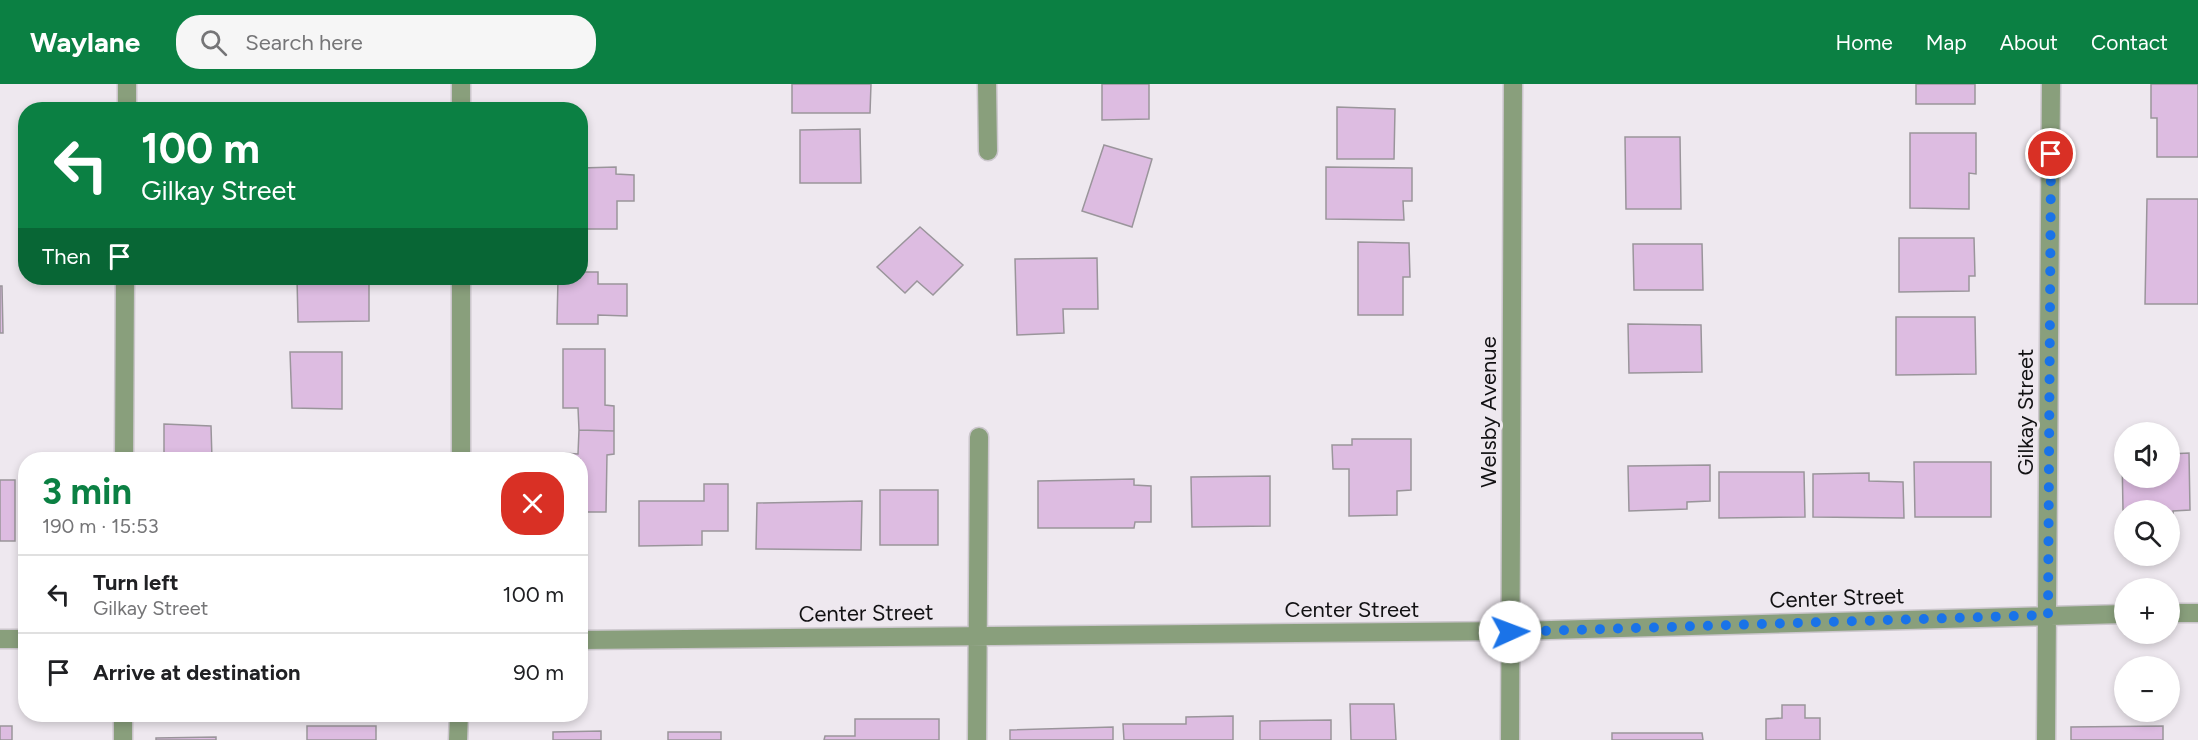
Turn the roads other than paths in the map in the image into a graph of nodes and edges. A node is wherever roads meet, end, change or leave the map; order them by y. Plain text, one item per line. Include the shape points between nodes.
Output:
1 (127, 84) edge
2 (462, 84) edge
3 (987, 84) edge
4 (1514, 84) edge
5 (2051, 84) edge
6 (127, 102) edge
7 (461, 102) edge
8 (988, 151) dead end
9 (125, 285) edge
10 (461, 285) edge
11 (979, 437) dead end
12 (124, 452) edge
13 (460, 452) edge
14 (2180, 613) edge
15 (2198, 613) edge
16 (2114, 614) edge
17 (2048, 615) junction
18 (1510, 632) junction
19 (977, 636) junction
20 (0, 639) edge
21 (18, 639) edge
22 (588, 640) edge
23 (123, 722) edge
24 (459, 722) edge
25 (123, 740) edge
26 (458, 740) edge
27 (976, 740) edge
28 (1510, 740) edge
29 (2046, 740) edge

1 - 6 street
2 - 7 street
3 - 8 street
4 - 18 street, Welsby Avenue
5 - 17 street, Gilkay Street
9 - 12 street
10 - 13 street
11 - 19 street
14 - 15 street
16 - 17 street, Center Street
17 - 18 street, Center Street
17 - 29 street, Gilkay Street
18 - 19 street, Center Street
18 - 28 street, Welsby Avenue
19 - 22 street, Center Street
19 - 27 street
20 - 21 street
23 - 25 street
24 - 26 street

